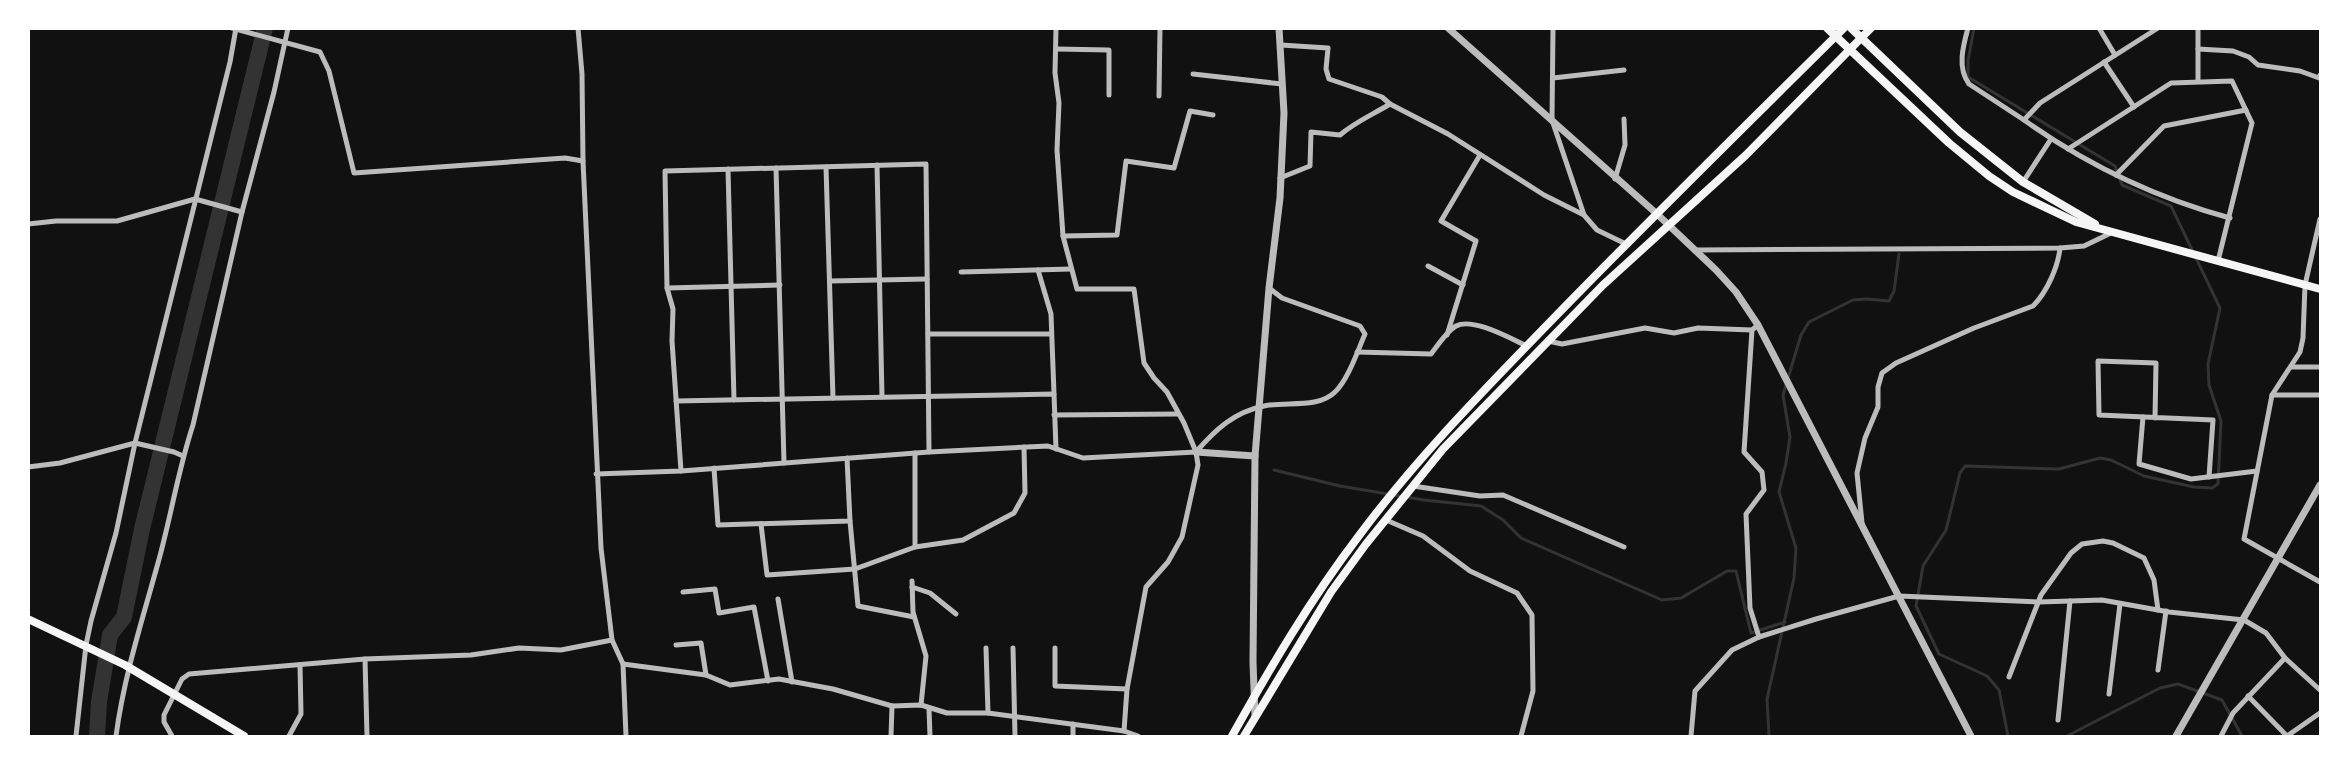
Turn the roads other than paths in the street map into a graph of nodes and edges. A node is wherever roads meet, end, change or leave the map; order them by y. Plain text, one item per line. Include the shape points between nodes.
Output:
1 (288, 28) edge
2 (578, 28) edge
3 (1056, 28) edge
4 (1160, 28) edge
5 (1279, 28) edge
6 (1448, 28) edge
7 (1553, 28) edge
8 (1827, 28) edge
9 (1844, 28) edge
10 (1851, 28) edge
11 (1871, 28) edge
12 (1968, 28) edge
13 (2099, 28) edge
14 (2158, 28) edge
15 (2198, 28) edge
16 (235, 29) edge
17 (1836, 37) junction
18 (1862, 38) junction
19 (284, 43) junction
20 (1281, 45) junction
21 (1056, 49) junction
22 (2198, 49) junction
23 (1850, 50) junction
24 (2115, 56) junction
25 (2104, 62) junction
26 (1624, 70) dead end
27 (1193, 74) dead end
28 (1553, 78) junction
29 (2320, 78) edge
30 (2198, 81) junction
31 (1282, 84) junction
32 (1109, 95) dead end
33 (1159, 96) dead end
34 (1390, 104) junction
35 (2134, 107) junction
36 (2246, 110) junction
37 (1213, 115) dead end
38 (1624, 118) dead end
39 (1552, 120) junction
40 (2024, 120) junction
41 (2051, 139) junction
42 (2067, 149) junction
43 (1480, 155) junction
44 (583, 160) junction
45 (877, 165) junction
46 (826, 167) junction
47 (776, 168) junction
48 (728, 169) junction
49 (2116, 175) junction
50 (1280, 178) junction
51 (1615, 179) junction
52 (2023, 182) junction
53 (195, 199) junction
54 (242, 212) junction
55 (1657, 214) junction
56 (1584, 215) junction
57 (2230, 218) junction
58 (2320, 219) edge
59 (28, 224) edge
60 (1669, 225) junction
61 (2111, 233) junction
62 (1063, 236) junction
63 (1626, 244) junction
64 (2060, 248) junction
65 (1694, 250) junction
66 (2218, 262) junction
67 (1428, 266) dead end
68 (1071, 269) junction
69 (1038, 270) junction
70 (961, 272) dead end
71 (927, 279) junction
72 (879, 280) junction
73 (830, 281) junction
74 (780, 285) junction
75 (1463, 285) junction
76 (2305, 285) junction
77 (731, 286) junction
78 (667, 288) junction
79 (1269, 288) junction
80 (2320, 288) edge
81 (1755, 328) junction
82 (928, 334) junction
83 (1051, 334) junction
84 (1447, 335) junction
85 (1548, 341) junction
86 (1527, 346) junction
87 (1357, 352) junction
88 (2291, 366) junction
89 (2320, 367) edge
90 (1054, 394) junction
91 (929, 395) junction
92 (2272, 395) junction
93 (2320, 395) edge
94 (882, 397) junction
95 (833, 398) junction
96 (784, 399) junction
97 (734, 400) junction
98 (676, 401) junction
99 (1261, 406) junction
100 (1178, 414) junction
101 (1054, 415) junction
102 (2143, 417) junction
103 (2155, 418) junction
104 (137, 443) junction
105 (1023, 447) junction
106 (1056, 449) junction
107 (929, 452) junction
108 (1196, 452) junction
109 (915, 453) junction
110 (183, 456) junction
111 (1255, 456) junction
112 (847, 458) junction
113 (784, 463) junction
114 (28, 467) edge
115 (714, 468) junction
116 (681, 471) junction
117 (2257, 471) junction
118 (596, 474) junction
119 (2209, 477) junction
120 (2320, 485) edge
121 (1413, 486) junction
122 (1386, 519) junction
123 (850, 521) junction
124 (761, 524) junction
125 (1862, 525) junction
126 (915, 547) junction
127 (1624, 547) dead end
128 (2279, 559) junction
129 (855, 569) junction
130 (2320, 582) edge
131 (683, 592) dead end
132 (1899, 596) junction
133 (778, 599) dead end
134 (2070, 601) junction
135 (2039, 602) junction
136 (2120, 604) junction
137 (2157, 610) junction
138 (2166, 611) junction
139 (956, 614) dead end
140 (914, 617) junction
141 (28, 619) edge
142 (2244, 620) junction
143 (1759, 637) junction
144 (612, 640) junction
145 (676, 645) dead end
146 (88, 647) junction
147 (986, 648) dead end
148 (1013, 648) dead end
149 (1055, 648) dead end
150 (2284, 658) junction
151 (365, 659) junction
152 (623, 664) junction
153 (300, 665) junction
154 (127, 667) junction
155 (2157, 670) dead end
156 (706, 675) junction
157 (2009, 677) dead end
158 (768, 681) junction
159 (792, 682) junction
160 (1127, 689) junction
161 (2320, 690) edge
162 (174, 693) junction
163 (2109, 694) dead end
164 (1255, 695) junction
165 (2248, 696) junction
166 (921, 705) junction
167 (892, 706) junction
168 (928, 709) junction
169 (2320, 712) edge
170 (988, 713) junction
171 (1255, 716) junction
172 (1014, 718) junction
173 (2058, 720) dead end
174 (1240, 723) junction
175 (1073, 724) junction
176 (1124, 731) junction
177 (76, 736) edge
178 (116, 736) edge
179 (172, 736) edge
180 (244, 736) edge
181 (289, 736) edge
182 (367, 736) edge
183 (626, 736) edge
184 (891, 736) edge
185 (930, 736) edge
186 (1015, 736) edge
187 (1073, 736) edge
188 (1138, 736) edge
189 (1232, 736) edge
190 (1244, 736) edge
191 (1521, 736) edge
192 (1691, 736) edge
193 (1971, 736) edge
194 (2176, 736) edge
195 (2221, 736) edge
196 (2287, 736) edge

1 - 19 street
2 - 44 street
3 - 21 street
4 - 33 street
5 - 20 street
6 - 39 street
7 - 28 street
8 - 17 main road
9 - 17 main road
10 - 18 main road
11 - 18 main road
12 - 40 street via 1962,69 1968,84
13 - 24 street
14 - 24 street
15 - 22 street
16 - 19 street
16 - 53 street
17 - 23 main road
17 - 55 main road
18 - 23 main road
18 - 52 main road via 1959,132
19 - 44 street via 320,52 329,71 354,173 565,158
19 - 54 street
20 - 31 street
20 - 34 street via 1328,48 1329,79
21 - 32 street via 1109,50
21 - 62 street
22 - 29 street via 2233,51 2258,65
22 - 30 street
23 - 60 main road via 1746,155
23 - 61 main road via 1948,143 1989,176 2045,209
24 - 25 street
25 - 35 street
25 - 40 street via 2040,102
26 - 28 street
27 - 31 street
28 - 39 street
30 - 35 street via 2171,82
30 - 36 street via 2232,81
31 - 50 street
34 - 43 street
34 - 50 street via 1340,135 1311,132 1310,166
35 - 42 street
36 - 49 street via 2164,126
36 - 57 street via 2252,123
37 - 62 street via 1190,111 1174,168 1126,161 1117,235
38 - 51 street via 1625,145
39 - 51 street
39 - 56 street
40 - 41 street
41 - 42 street
41 - 52 street
42 - 49 street
43 - 56 street
43 - 75 street via 1441,221 1476,241
44 - 118 street
45 - 46 street
45 - 71 street via 926,164
45 - 72 street
46 - 47 street
46 - 73 street
47 - 48 street
47 - 74 street
48 - 77 street
48 - 78 street via 665,171
49 - 57 street via 2192,208
50 - 79 street
51 - 55 street
52 - 61 main road
53 - 54 street
53 - 59 street via 117,221
53 - 104 street
54 - 110 street
55 - 60 street
55 - 63 main road
56 - 63 street via 1597,230
57 - 66 street
58 - 76 street
60 - 65 street
60 - 85 main road
61 - 64 street via 2084,246
61 - 66 main road
62 - 68 street
63 - 86 main road
64 - 65 street
64 - 125 street via 2059,261 2033,306 1974,328 1882,373 1878,407 1857,473
65 - 81 street via 1736,292
66 - 76 main road
67 - 75 street
68 - 69 street
68 - 100 street via 1077,289 1134,289 1144,363
69 - 70 street
69 - 83 street via 1051,314
71 - 72 street
71 - 82 street
72 - 73 street
72 - 94 street
73 - 95 street
74 - 77 street
74 - 96 street
75 - 84 street
76 - 80 main road
76 - 88 street via 2303,338
77 - 78 street
77 - 97 street
78 - 98 street via 673,309
79 - 87 street via 1282,297 1360,326 1365,334
79 - 99 street
81 - 85 street via 1698,328 1674,333 1645,328 1562,344
81 - 125 street
81 - 143 street via 1744,452 1762,472 1764,490 1746,514 1750,608
82 - 83 street
82 - 91 street
83 - 90 street
84 - 86 street via 1454,327 1472,324
84 - 87 street via 1431,354
85 - 121 main road via 1478,411
86 - 164 main road via 1434,444 1370,521 1322,586
87 - 99 street via 1331,394 1314,402
88 - 89 street
88 - 92 street
90 - 91 street
90 - 101 street
91 - 94 street
91 - 107 street
92 - 93 street
92 - 117 street
94 - 95 street
95 - 96 street
96 - 97 street
96 - 113 street
97 - 98 street
98 - 116 street
99 - 108 street via 1222,424
99 - 111 street
100 - 101 street
100 - 108 street
101 - 106 street
102 - 103 street
102 - 103 street via 2099,415 2098,362 2156,363
102 - 119 street via 2139,464 2191,479
103 - 119 street via 2213,420
104 - 110 street
104 - 114 street
104 - 146 street
105 - 106 street
105 - 107 street
105 - 126 street via 1025,493 1014,513 963,540
106 - 108 street via 1083,458
107 - 109 street
108 - 111 street
108 - 160 street via 1198,465 1182,537 1146,587
109 - 112 street
109 - 126 street
110 - 154 street via 159,562
111 - 164 street
112 - 113 street
112 - 123 street
113 - 115 street
115 - 116 street
115 - 124 street via 718,525
116 - 118 street
117 - 119 street
117 - 128 street via 2244,539
118 - 144 street
120 - 128 street
121 - 122 main road
121 - 127 street via 1480,496 1503,495
122 - 171 main road via 1331,592
122 - 191 street via 1423,536 1470,571 1516,593 1532,615 1533,691
123 - 124 street
123 - 129 street
124 - 129 street via 767,575
125 - 132 street
126 - 129 street
128 - 130 street
128 - 142 street
129 - 140 street via 858,606
131 - 158 street via 715,590 719,613 754,607
132 - 135 street
132 - 143 street
132 - 193 street
133 - 159 street
134 - 135 street
134 - 136 street
134 - 173 street
135 - 137 street via 2071,553 2082,544 2103,541 2144,558 2154,580
135 - 157 street
136 - 137 street
136 - 163 street
137 - 138 street
138 - 142 street
138 - 155 street
139 - 140 street via 912,584
140 - 166 street via 926,656
141 - 146 main road
142 - 150 street via 2266,633
142 - 194 street
143 - 192 street via 1732,650 1695,692
144 - 151 street via 561,650 519,648 471,655
144 - 152 street
145 - 156 street via 701,643
146 - 154 main road
146 - 177 street
147 - 170 street
148 - 172 street
149 - 160 street via 1055,686
150 - 161 street
150 - 165 street
151 - 153 street
151 - 182 street
152 - 156 street
152 - 183 street
153 - 162 street via 189,674
153 - 181 street via 301,714
154 - 162 main road
154 - 178 street
156 - 158 street via 730,686
158 - 159 street
159 - 167 street
160 - 176 street
162 - 179 street via 164,715
162 - 180 main road
164 - 171 street
164 - 174 main road
165 - 195 street
165 - 196 street
166 - 167 street
166 - 168 street
167 - 184 street
168 - 170 street
168 - 185 street
169 - 196 street
170 - 172 street
171 - 190 main road
172 - 175 street
172 - 186 street
174 - 189 main road
174 - 190 street
175 - 176 street
175 - 187 street
176 - 188 street

